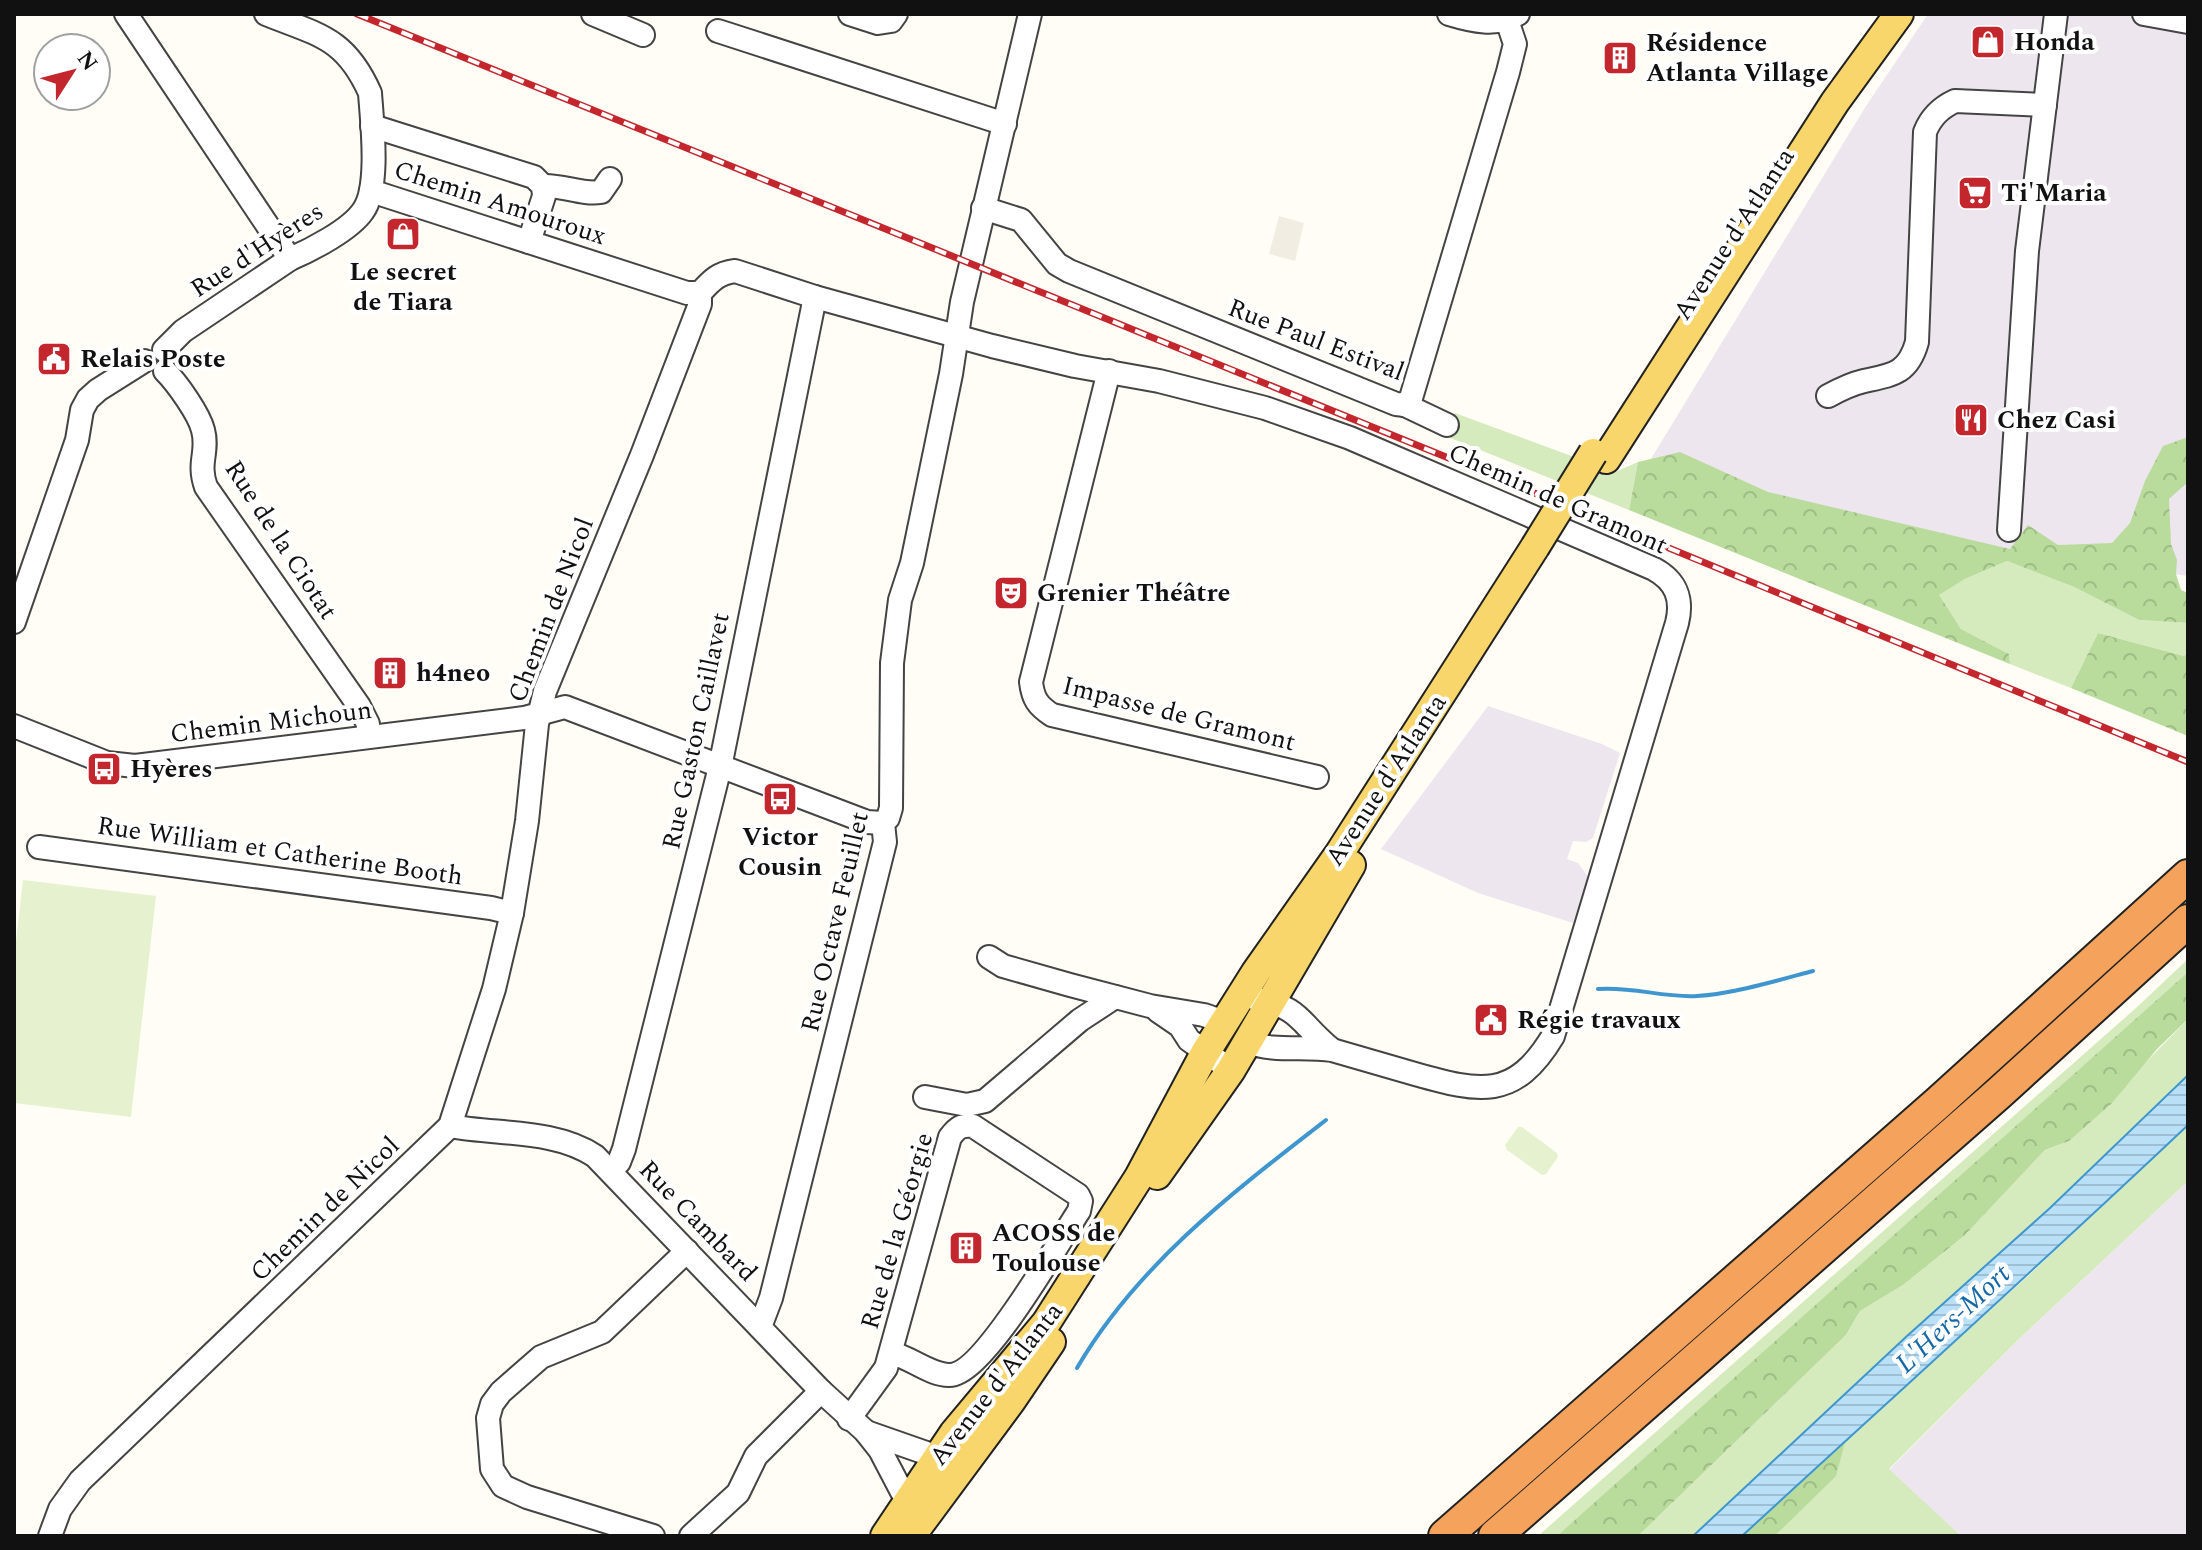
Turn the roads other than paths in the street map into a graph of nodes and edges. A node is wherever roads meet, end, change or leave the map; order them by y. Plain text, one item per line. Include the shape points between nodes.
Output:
1 (126, 14) edge
2 (266, 14) edge
3 (850, 14) edge
4 (896, 14) edge
5 (1030, 14) edge
6 (1449, 14) edge
7 (1875, 14) edge
8 (1899, 14) edge
9 (2056, 14) edge
10 (2144, 14) edge
11 (599, 15) edge
12 (1513, 17) edge
13 (2188, 22) edge
14 (718, 31) dead end
15 (643, 35) dead end
16 (2045, 105) junction
17 (1005, 124) junction
18 (372, 126) junction
19 (610, 179) dead end
20 (543, 186) junction
21 (371, 191) junction
22 (983, 208) junction
23 (529, 242) junction
24 (290, 259) junction
25 (700, 293) junction
26 (815, 297) junction
27 (958, 336) junction
28 (165, 360) junction
29 (1109, 371) junction
30 (1828, 396) dead end
31 (1405, 405) junction
32 (1447, 425) dead end
33 (1599, 456) junction
34 (2009, 530) dead end
35 (1541, 550) junction
36 (15, 616) edge
37 (541, 712) junction
38 (14, 726) edge
39 (368, 736) junction
40 (720, 767) junction
41 (1317, 777) dead end
42 (883, 823) junction
43 (39, 847) dead end
44 (2188, 876) edge
45 (512, 913) junction
46 (2188, 921) edge
47 (989, 957) dead end
48 (1115, 997) junction
49 (1272, 1002) junction
50 (1150, 1006) junction
51 (1231, 1011) junction
52 (1247, 1042) junction
53 (1332, 1050) junction
54 (1205, 1053) junction
55 (1231, 1070) junction
56 (925, 1097) dead end
57 (450, 1126) junction
58 (611, 1171) junction
59 (687, 1251) junction
60 (760, 1327) junction
61 (891, 1353) junction
62 (821, 1391) junction
63 (1631, 1418) junction
64 (857, 1425) junction
65 (947, 1468) junction
66 (918, 1506) junction
67 (1438, 1535) edge
68 (50, 1536) edge
69 (653, 1536) edge
70 (691, 1536) edge
71 (885, 1536) edge
72 (911, 1536) edge
73 (1495, 1536) edge
74 (1518, 1536) edge

1 - 24 street
2 - 18 street, Chemin Amouroux via 332,41 345,52 370,93
3 - 4 street via 878,23 891,21
5 - 17 street
6 - 12 street via 1474,22
7 - 33 main road, Avenue d'Atlanta
8 - 33 main road, Avenue d'Atlanta
9 - 16 street
10 - 13 street
11 - 15 street
12 - 31 street, Rue Paul Estival via 1515,44 1508,72
14 - 17 street
16 - 30 street via 1955,101 1929,122 1913,356 1886,378
16 - 34 street via 2027,251
17 - 22 street
18 - 20 street via 534,177
18 - 21 street, Chemin Amouroux
19 - 20 street via 593,194
20 - 23 street
21 - 23 street, Chemin Amouroux
21 - 24 street, Rue d'Hyères via 364,211 351,223
22 - 27 street
22 - 31 street, Rue Paul Estival via 1021,220 1064,269
23 - 25 street, Chemin Amouroux
24 - 28 street, Rue d'Hyères via 183,331
25 - 26 street via 714,277 735,271
25 - 37 street, Chemin de Nicol
26 - 27 street
26 - 40 street, Rue Gaston Caillavet
27 - 29 street, Chemin de Gramont
27 - 42 street, Rue Octave Feuillet via 900,600 892,663 891,808
28 - 36 street, Rue d'Hyères via 151,350 144,361 98,390 82,410 77,440
28 - 39 street, Rue de la Ciotat via 203,430 200,471 206,487 359,706
29 - 41 street, Impasse de Gramont via 1032,695 1052,715
29 - 53 street, Chemin de Gramont via 1235,399 1330,430 1654,569 1677,591 1677,623 1553,1036 1540,1057 1500,1085 1465,1088
31 - 32 street
33 - 35 main road, Avenue d'Atlanta, bridge
35 - 49 main road, Avenue d'Atlanta
35 - 51 main road, Avenue d'Atlanta
37 - 39 street, Chemin Michoun
37 - 40 street, Chemin Michoun via 565,707
37 - 45 street, Chemin de Nicol
38 - 39 street, Chemin Michoun via 107,763 135,766
40 - 42 street, Chemin Michoun via 867,822
40 - 58 street, Rue Gaston Caillavet via 624,1149
42 - 60 street, Rue Octave Feuillet via 883,854
43 - 45 street, Rue William et Catherine Booth
44 - 67 highway via 1939,1102
45 - 57 street, Chemin de Nicol
46 - 63 highway
47 - 48 street via 1003,966
48 - 50 street
48 - 56 street via 985,1101 967,1105
49 - 51 street via 1253,999
49 - 52 main road, Avenue d'Atlanta
49 - 53 street, Chemin de Gramont via 1299,1016
50 - 51 street via 1204,1015
50 - 54 street via 1172,1019
51 - 52 main road
51 - 54 main road, Avenue d'Atlanta
52 - 53 street, Chemin de Gramont
52 - 55 main road, Avenue d'Atlanta
54 - 55 street
54 - 65 main road, Avenue d'Atlanta via 1139,1177 1046,1323 954,1433
55 - 65 main road, Avenue d'Atlanta via 1018,1391
57 - 58 street, Rue Cambard via 580,1145
57 - 68 street, Chemin de Nicol via 80,1481 60,1509
58 - 59 street, Rue Cambard
59 - 60 street, Rue Cambard
59 - 69 street via 602,1332 541,1357 501,1392 488,1418 492,1469 503,1486
60 - 62 street, Rue Cambard
61 - 61 street, Rue de la Géorgie via 950,1137 957,1128 973,1126 1078,1195 1079,1211 1009,1320 964,1369 945,1375
61 - 64 street, Rue de la Géorgie
62 - 64 street, Rue Cambard
62 - 70 street via 756,1456 738,1493
63 - 73 highway
63 - 74 highway
64 - 65 street, Rue Cambard via 929,1454
64 - 66 street, Rue Cambard
65 - 66 main road, Avenue d'Atlanta
66 - 71 main road, Avenue d'Atlanta
66 - 72 main road, Avenue d'Atlanta

